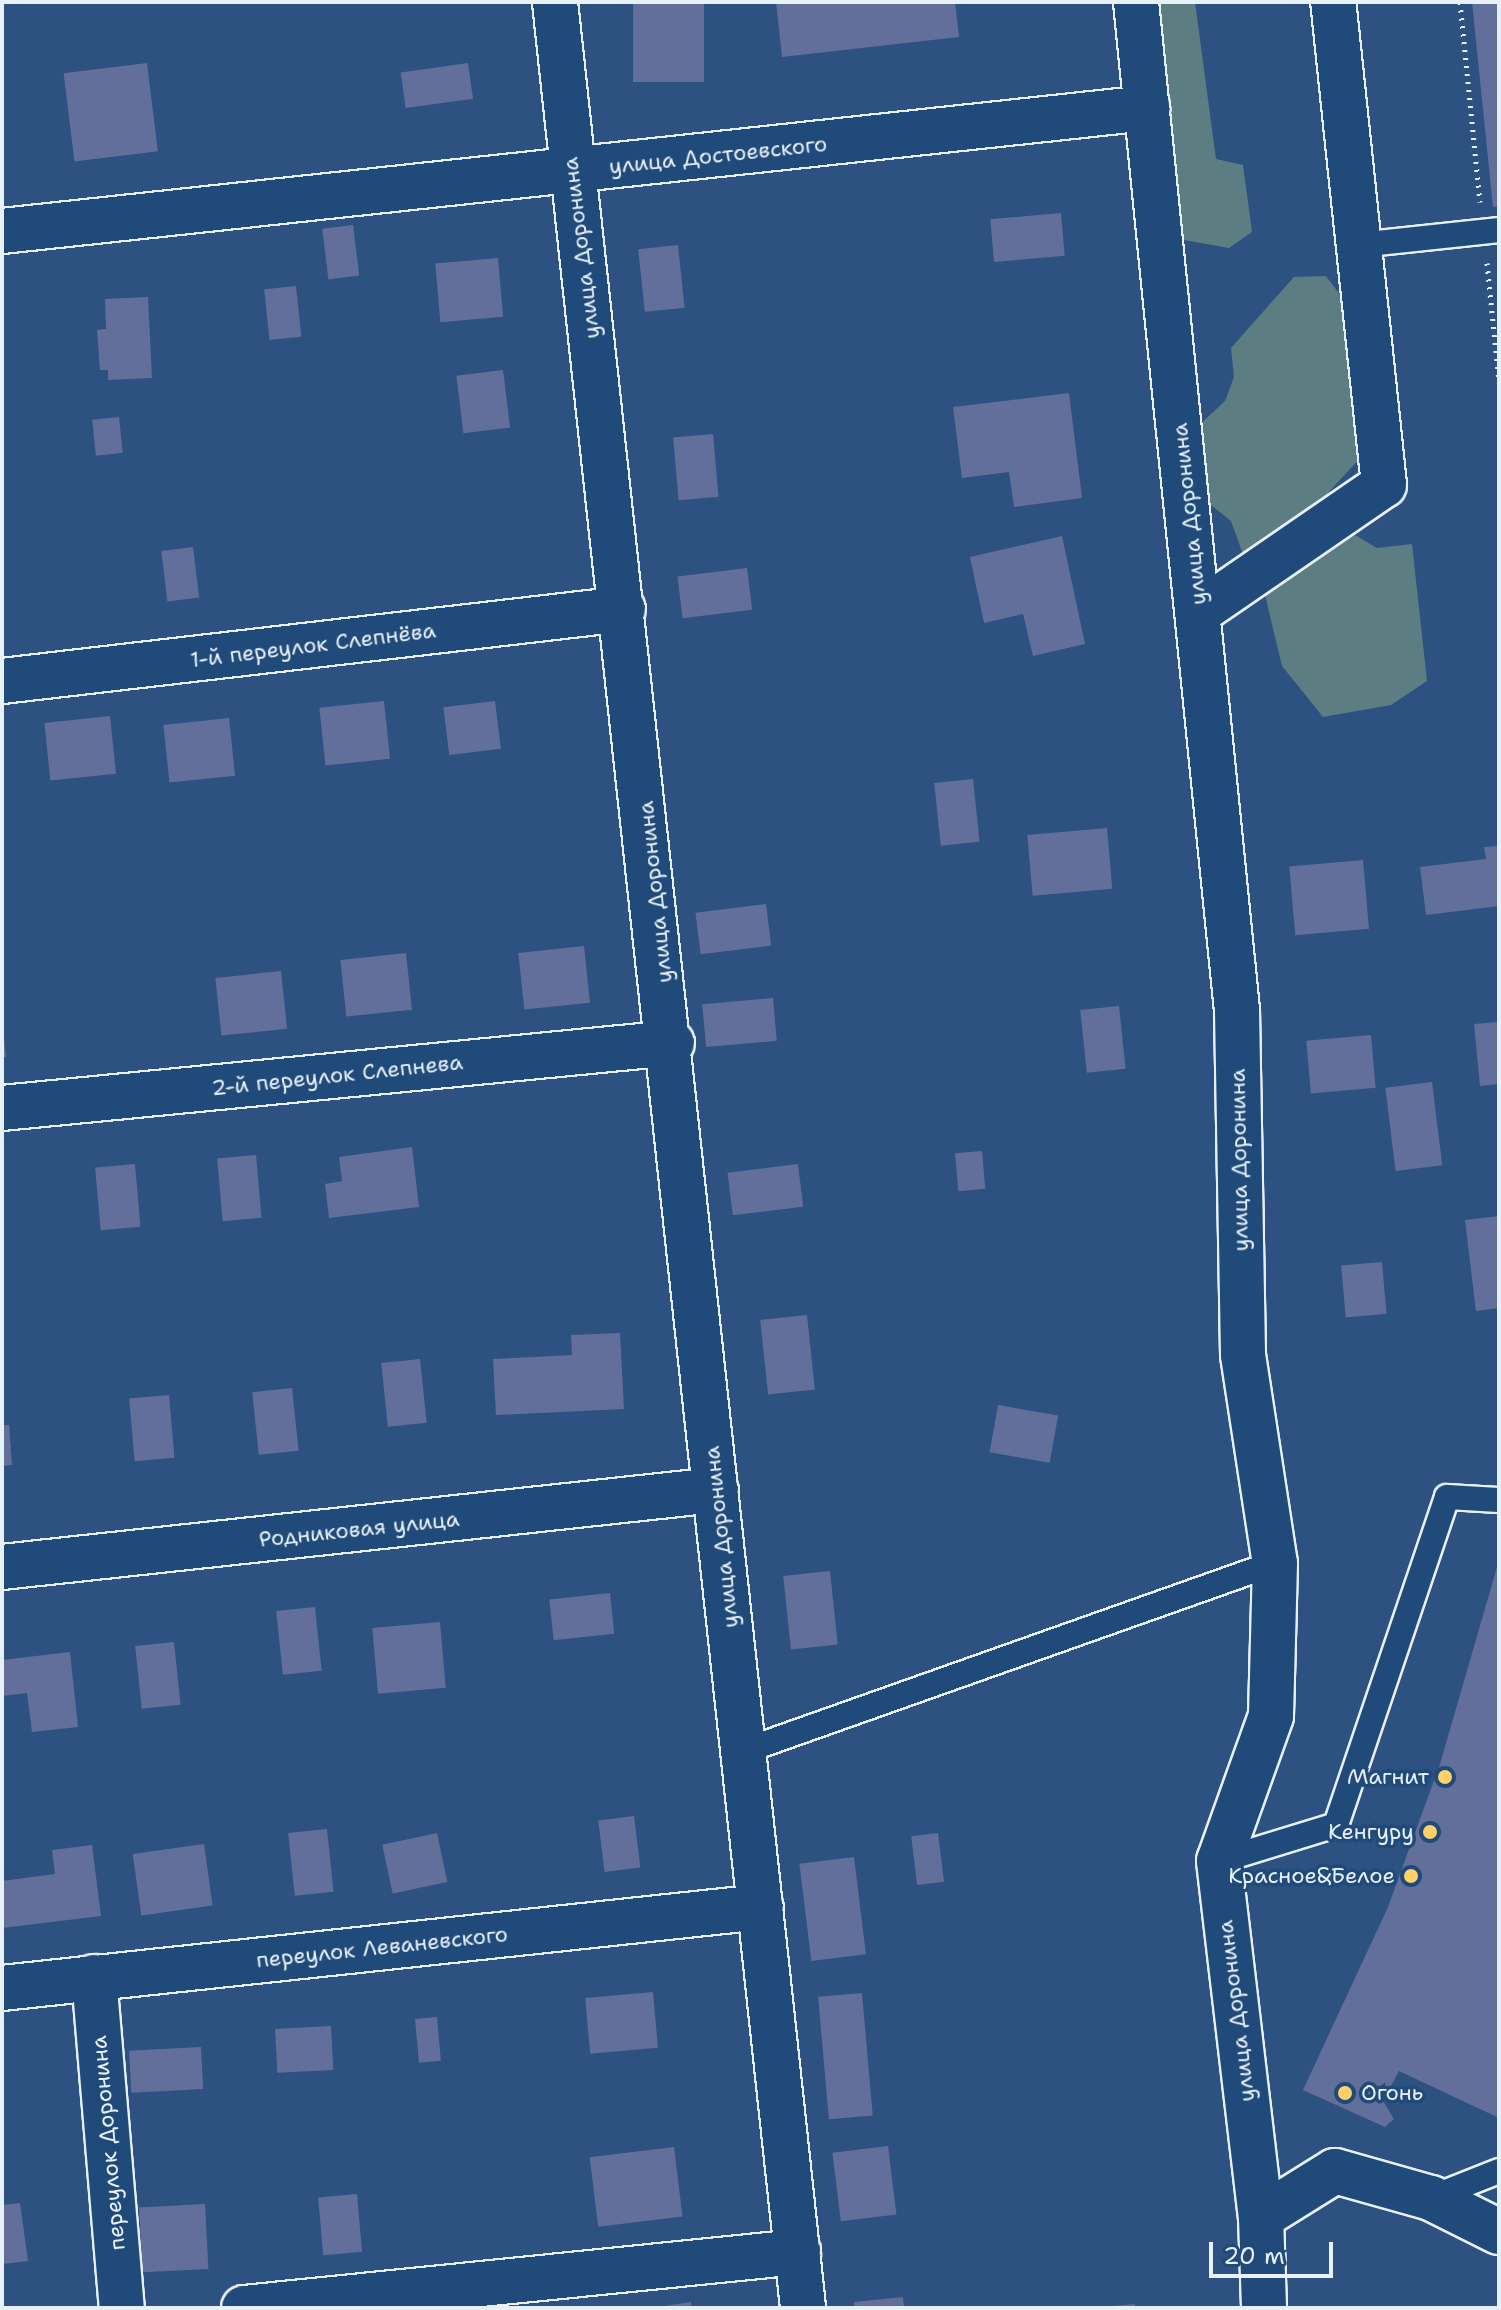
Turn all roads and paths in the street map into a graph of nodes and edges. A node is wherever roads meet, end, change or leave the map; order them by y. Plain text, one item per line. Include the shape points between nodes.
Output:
1 (555, 2) edge
2 (1136, 2) edge
3 (1333, 2) edge
4 (1460, 2) edge
5 (1147, 108) junction
6 (572, 172) junction
7 (1491, 230) edge
8 (2, 231) edge
9 (1359, 245) junction
10 (1499, 382) edge
11 (623, 609) junction
12 (1199, 612) junction
13 (2, 681) edge
14 (672, 1043) junction
15 (2, 1108) edge
16 (716, 1490) junction
17 (1499, 1500) edge
18 (1275, 1563) junction
19 (2, 1567) edge
20 (744, 1751) junction
21 (1219, 1861) junction
22 (761, 1907) junction
23 (94, 1977) junction
24 (2, 1988) edge
25 (1499, 2171) edge
26 (1431, 2198) junction
27 (1261, 2217) junction
28 (1499, 2232) edge
29 (798, 2252) junction
30 (122, 2308) edge
31 (244, 2308) edge
32 (803, 2308) edge
33 (1264, 2308) edge

1 - 6 street, улица Доронина
2 - 5 street, улица Доронина
3 - 9 street
4 - 7 path
5 - 6 street, улица Достоевского
5 - 12 street, улица Доронина
6 - 8 street, улица Достоевского
6 - 11 street, улица Доронина
7 - 9 lane
7 - 10 path
9 - 12 street via 1384,485
11 - 13 street, 1-й переулок Слепнёва
11 - 14 street, улица Доронина
12 - 18 street, улица Доронина via 1237,1010 1243,1355
14 - 15 street, 2-й переулок Слепнева
14 - 16 street, улица Доронина
16 - 19 street, Родниковая улица
16 - 20 street, улица Доронина
17 - 21 lane via 1447,1497 1336,1825
18 - 20 lane
18 - 21 street, улица Доронина via 1271,1716
20 - 22 street, улица Доронина
21 - 27 street, улица Доронина
22 - 23 street, переулок Леваневского
22 - 29 street, улица Доронина
23 - 24 street, переулок Леваневского
23 - 30 street, переулок Доронина
25 - 26 lane
26 - 27 street via 1335,2171
26 - 28 street
27 - 33 street, улица Доронина
29 - 31 street
29 - 32 street, улица Доронина

